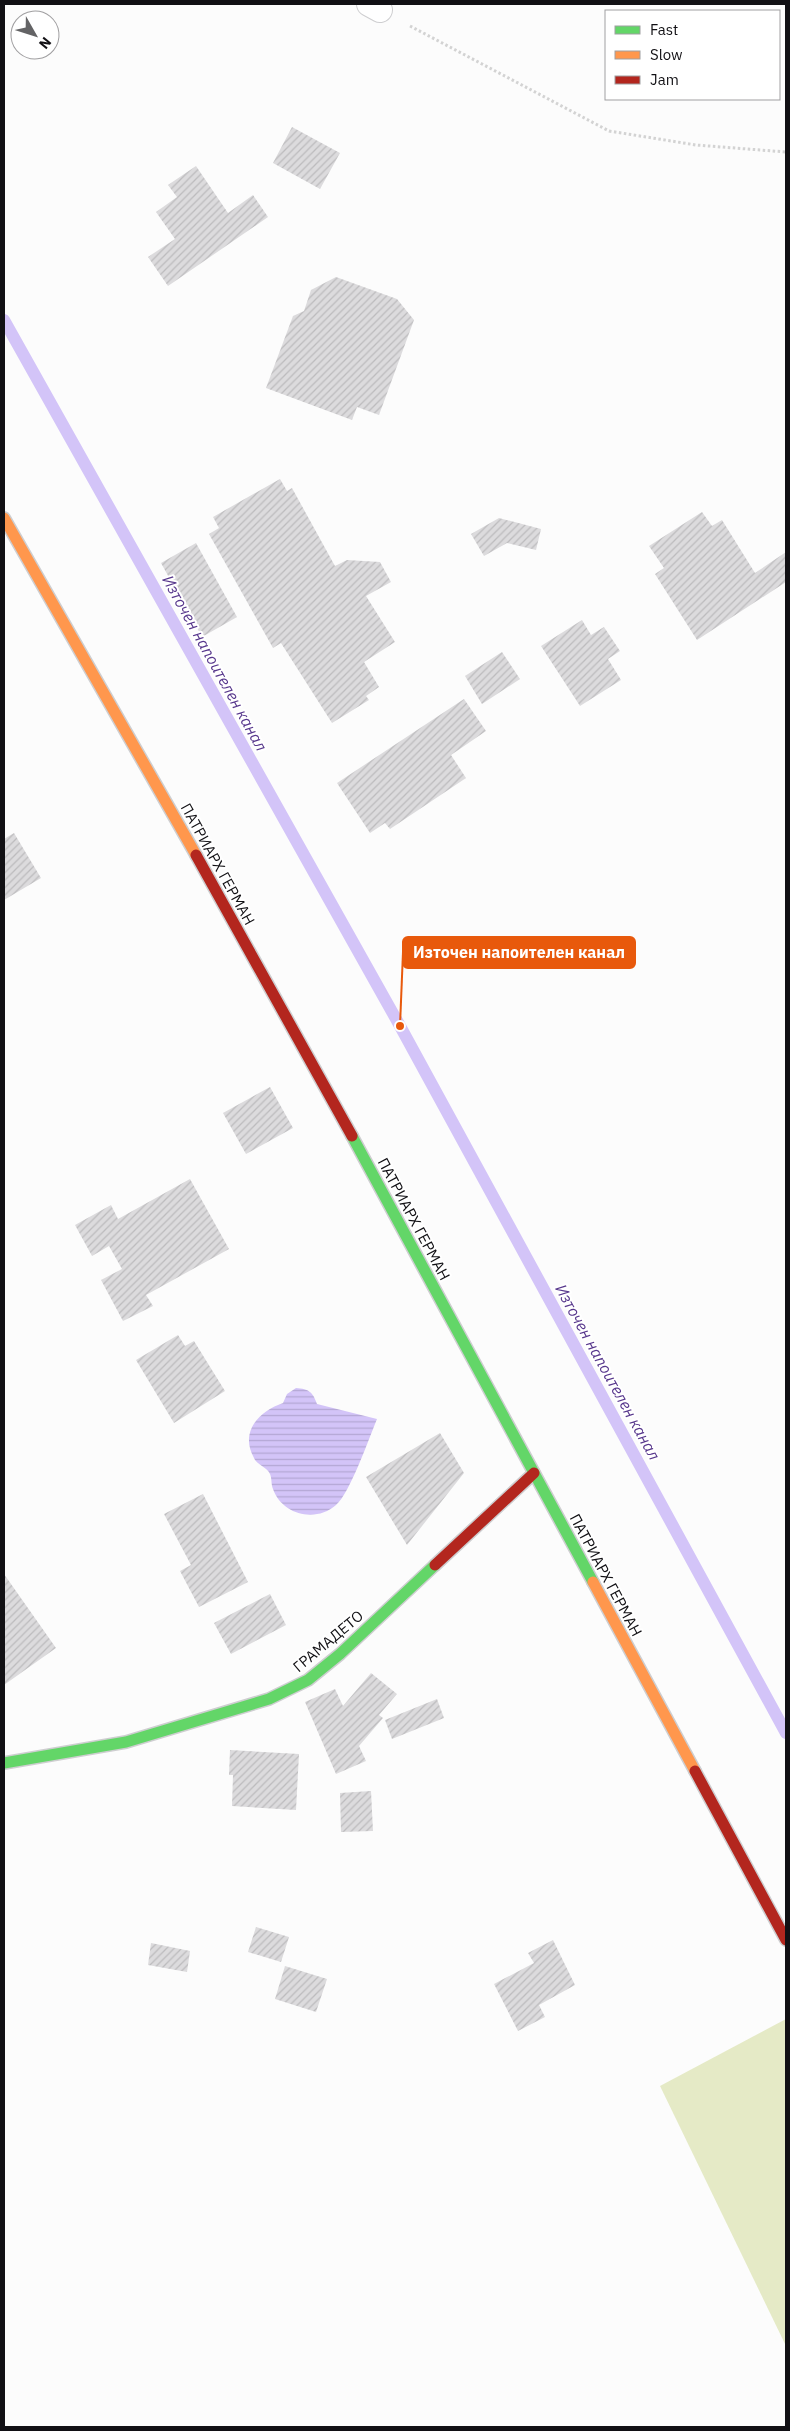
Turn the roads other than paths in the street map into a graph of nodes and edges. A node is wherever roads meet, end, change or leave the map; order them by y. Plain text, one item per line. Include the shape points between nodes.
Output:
1 (4, 518) edge
2 (534, 1473) junction
3 (4, 1763) edge
4 (786, 1940) edge

1 - 2 street, ПАТРИАРХ ГЕРМАН via 304,1046
2 - 3 street, ГРАМАДЕТО via 308,1680 269,1699 126,1742
2 - 4 street, ПАТРИАРХ ГЕРМАН

